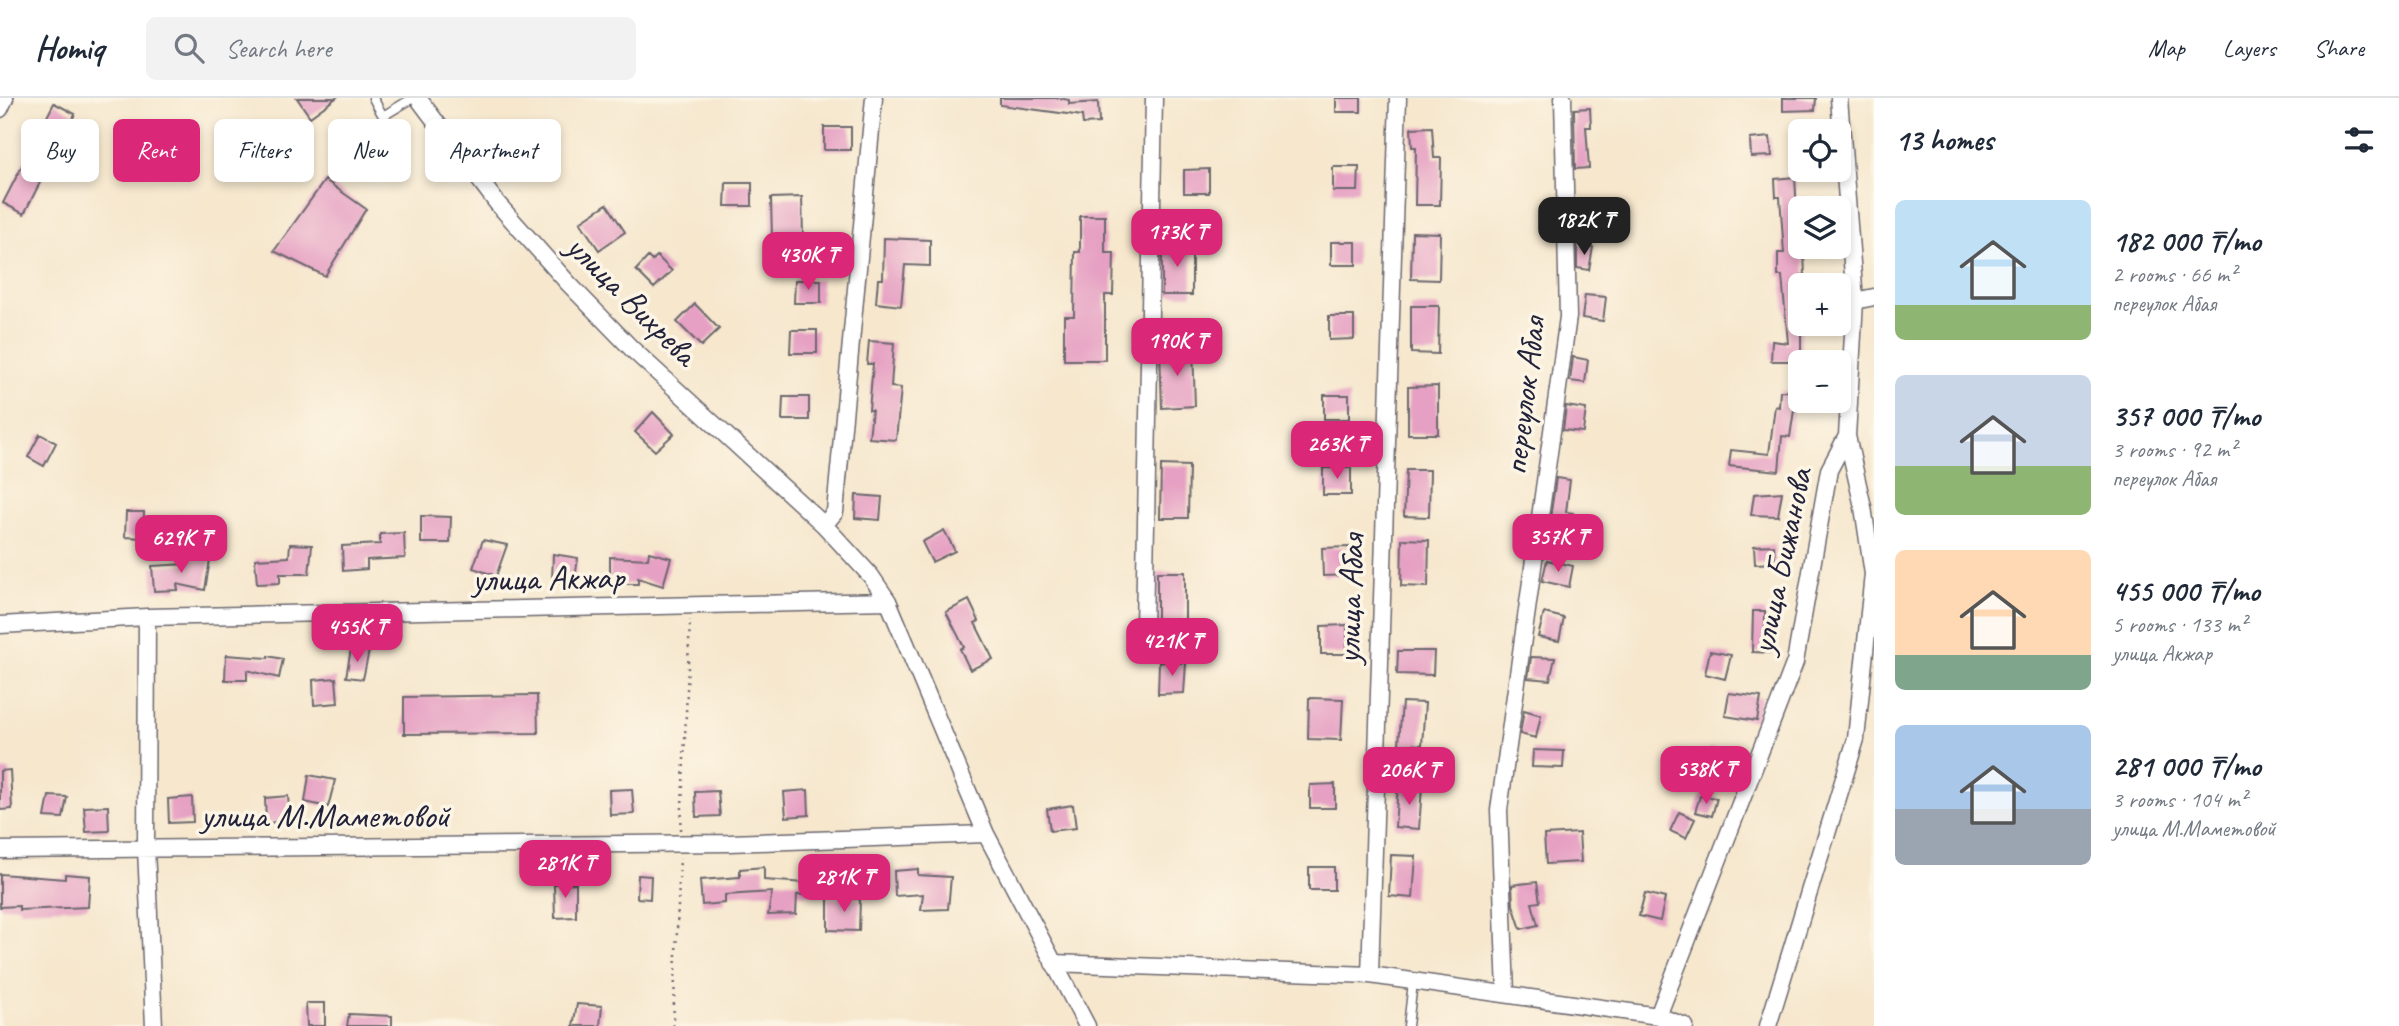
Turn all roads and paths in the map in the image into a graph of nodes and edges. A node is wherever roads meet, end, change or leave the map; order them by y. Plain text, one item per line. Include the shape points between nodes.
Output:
1 (5, 98) edge
2 (373, 98) edge
3 (415, 98) edge
4 (874, 98) edge
5 (1154, 98) edge
6 (1398, 98) edge
7 (1563, 98) edge
8 (1839, 98) edge
9 (0, 109) edge
10 (1874, 297) edge
11 (1855, 301) junction
12 (1847, 436) junction
13 (1869, 504) edge
14 (824, 525) junction
15 (888, 601) junction
16 (690, 606) junction
17 (146, 617) junction
18 (0, 625) edge
19 (1144, 629) dead end
20 (986, 834) junction
21 (681, 843) junction
22 (146, 848) junction
23 (0, 850) edge
24 (1054, 963) junction
25 (1370, 975) junction
26 (1413, 982) junction
27 (1506, 993) junction
28 (1658, 1016) junction
29 (154, 1026) edge
30 (673, 1026) edge
31 (1087, 1026) edge
32 (1408, 1026) edge
33 (1685, 1026) edge
34 (1768, 1026) edge

1 - 9 street
2 - 3 lane via 383,116
3 - 14 street, улица Вихрева via 497,203 568,283 632,349
4 - 14 street via 835,512
5 - 19 street
6 - 25 street, улица Абая
7 - 27 street, переулок Абая via 1567,317 1499,810
8 - 11 street, улица Бижанова
10 - 11 street
11 - 12 street, улица Бижанова
12 - 13 street
12 - 28 street, улица Бижанова via 1829,470 1795,662
13 - 34 street via 1873,575 1856,739
14 - 15 street, улица Вихрева
15 - 16 street, улица Акжар
15 - 20 street, улица Вихрева
16 - 17 street, улица Акжар
16 - 21 path
17 - 18 street, улица Акжар
17 - 22 street
20 - 21 street, улица М.Маметовой
20 - 24 street, улица Вихрева
21 - 22 street, улица М.Маметовой
21 - 30 path
22 - 23 street, улица М.Маметовой
22 - 29 street
24 - 25 street
24 - 31 street, улица Вихрева
25 - 26 street
26 - 27 street
26 - 32 lane
27 - 28 street
28 - 33 street

